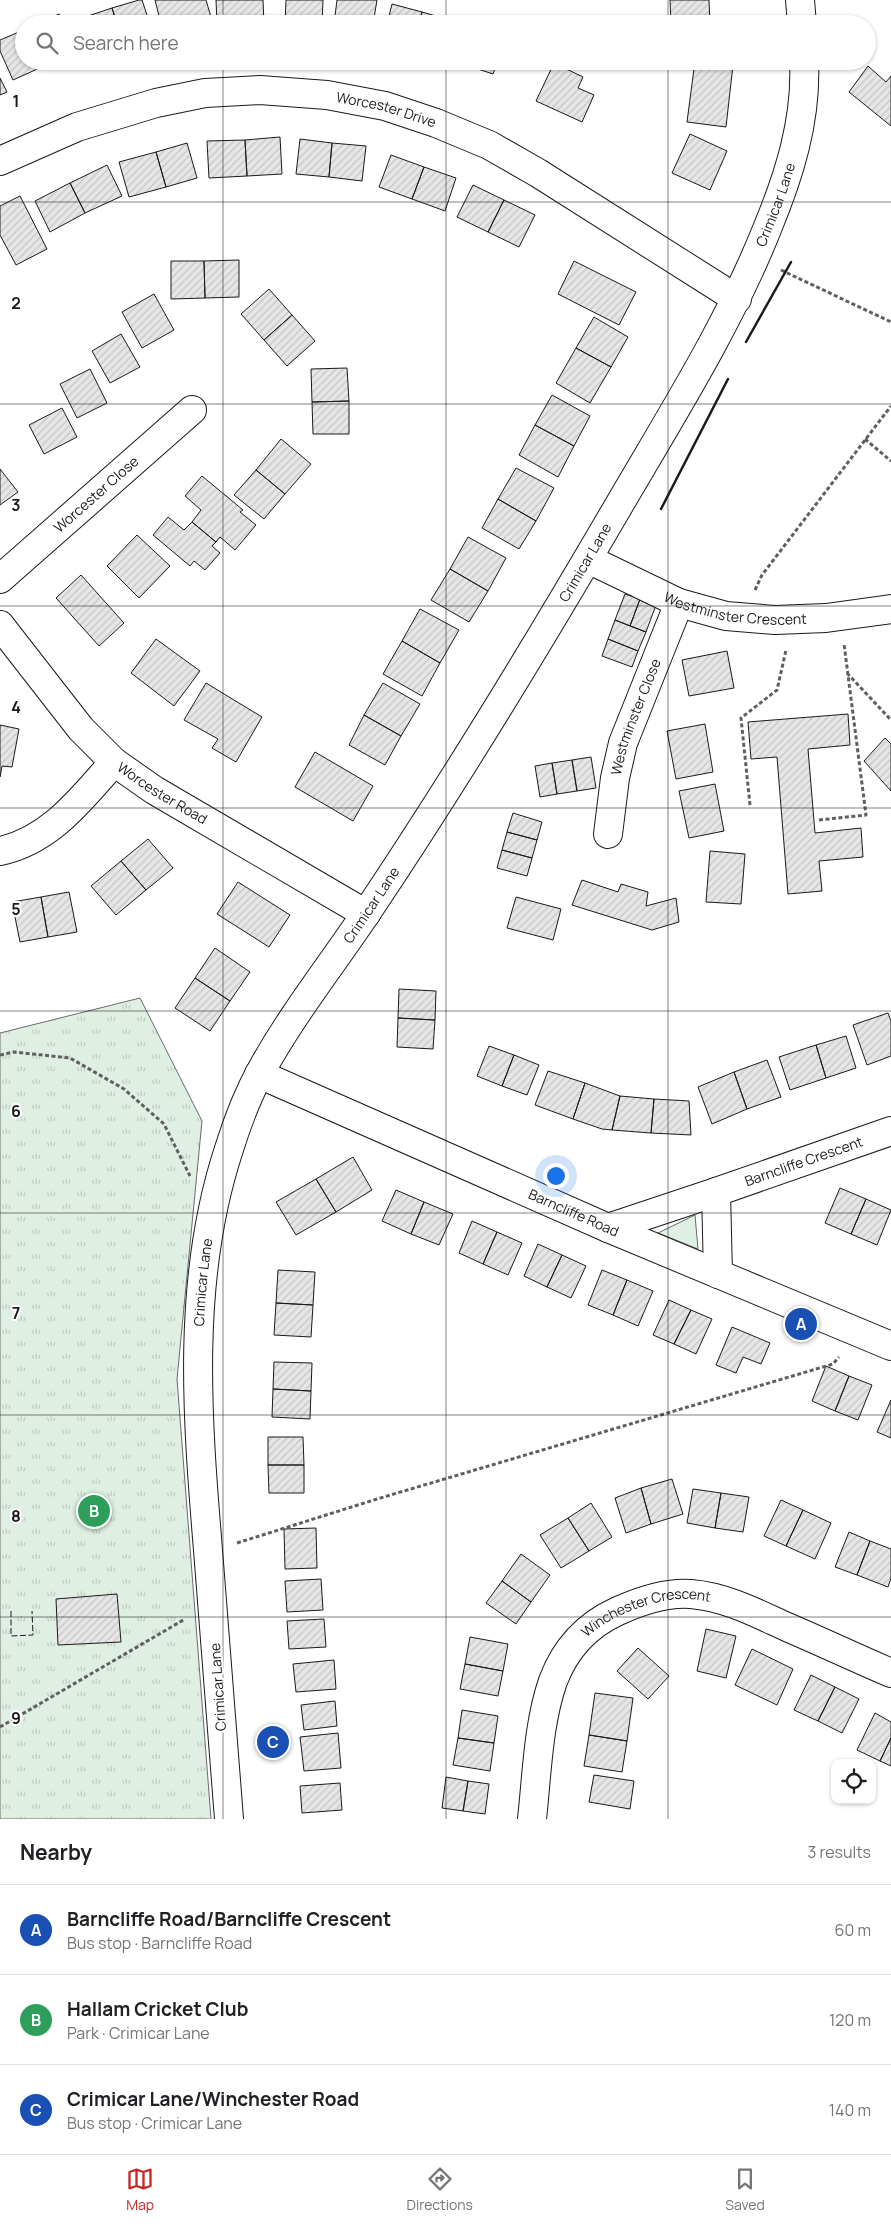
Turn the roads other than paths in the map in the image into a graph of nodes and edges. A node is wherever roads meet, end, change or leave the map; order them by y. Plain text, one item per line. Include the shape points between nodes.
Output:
1 (800, 0) edge
2 (801, 15) edge
3 (804, 70) edge
4 (0, 161) edge
5 (737, 299) junction
6 (192, 410) dead end
7 (588, 559) junction
8 (0, 579) edge
9 (679, 603) junction
10 (891, 609) edge
11 (0, 625) edge
12 (114, 762) junction
13 (608, 834) dead end
14 (0, 851) edge
15 (366, 914) junction
16 (259, 1074) junction
17 (891, 1131) edge
18 (716, 1192) junction
19 (608, 1228) junction
20 (718, 1274) junction
21 (891, 1346) edge
22 (891, 1673) edge
23 (229, 1819) edge
24 (532, 1819) edge

1 - 2 street
3 - 5 street, Crimicar Lane via 802,109 783,191
4 - 5 street, Worcester Drive via 77,127 205,92 260,90 327,95 385,106 489,146 538,172
5 - 7 street, Crimicar Lane
6 - 8 street, Worcester Close
7 - 9 street, Westminster Crescent
7 - 15 street, Crimicar Lane via 487,728
9 - 10 street, Westminster Crescent via 726,616 775,620
9 - 13 street, Westminster Close via 623,743
11 - 12 street, Worcester Road via 81,729
12 - 14 street via 68,813 43,833
12 - 15 street, Worcester Road via 154,790
15 - 16 street, Crimicar Lane via 293,1018
16 - 19 street, Barncliffe Road
16 - 23 street, Crimicar Lane via 229,1149 211,1215 198,1315 198,1424
17 - 18 street, Barncliffe Crescent
18 - 19 street, Barncliffe Crescent
18 - 20 street
19 - 20 street, Barncliffe Road
20 - 21 street, Barncliffe Road
22 - 24 street, Winchester Crescent via 721,1599 690,1594 660,1597 632,1605 606,1617 581,1636 564,1657 544,1715

